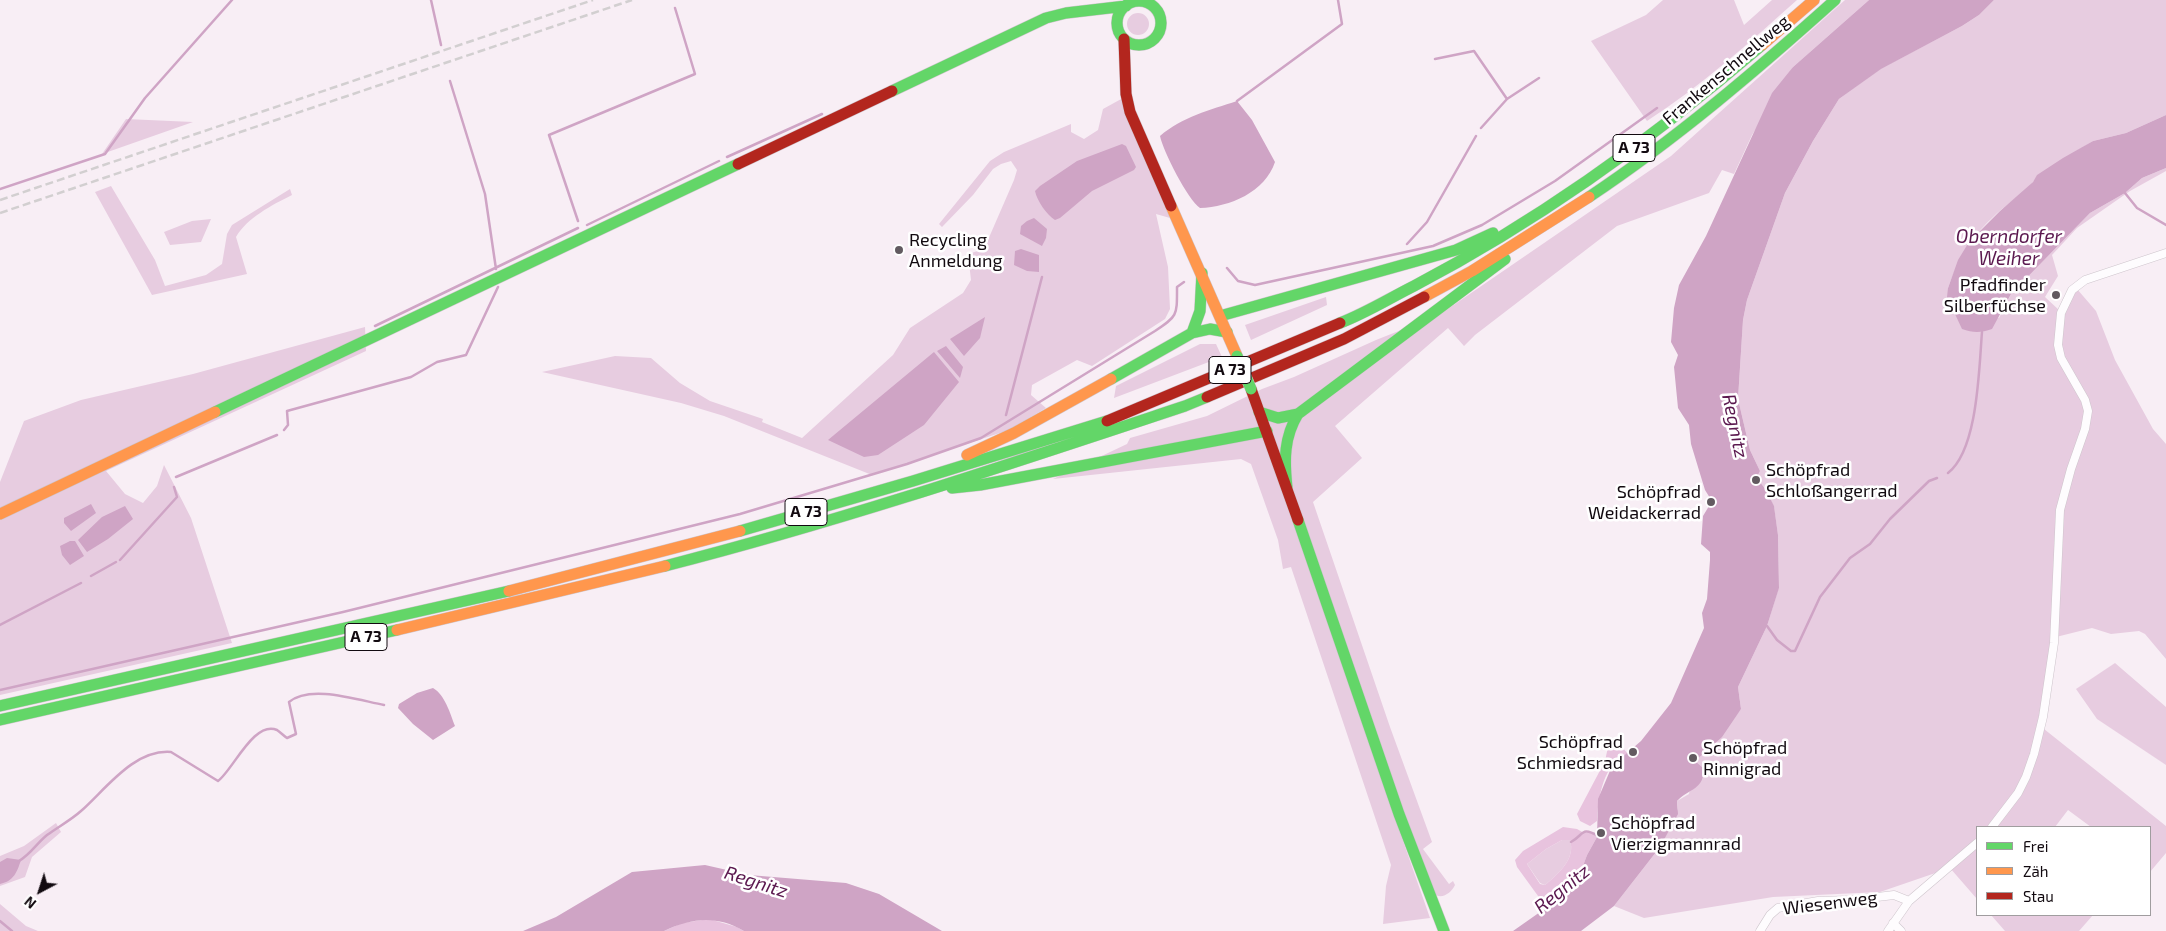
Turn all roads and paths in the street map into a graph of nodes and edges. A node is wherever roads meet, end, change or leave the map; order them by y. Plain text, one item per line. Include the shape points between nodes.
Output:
1 (1814, 0) edge
2 (1835, 0) edge
3 (1138, 1) edge
4 (1156, 4) edge
5 (1126, 6) junction
6 (1091, 11) junction
7 (1118, 26) junction
8 (1124, 39) junction
9 (1143, 44) junction
10 (1126, 64) junction
11 (1529, 220) junction
12 (1538, 231) junction
13 (2166, 254) edge
14 (1202, 273) junction
15 (1220, 316) junction
16 (1227, 332) junction
17 (1192, 333) junction
18 (1260, 412) junction
19 (1298, 414) junction
20 (1267, 431) junction
21 (913, 481) junction
22 (1287, 487) junction
23 (928, 491) junction
24 (0, 514) edge
25 (0, 706) edge
26 (0, 720) edge
27 (1993, 826) edge
28 (1976, 844) edge
29 (1910, 901) junction
30 (1893, 924) junction
31 (1444, 931) edge
32 (1760, 931) edge
33 (1888, 931) edge
34 (1901, 931) edge

1 - 11 main road, Frankenschnellweg / A 73 via 1663,127
2 - 12 main road, Frankenschnellweg / A 73 via 1676,135
3 - 4 main road
3 - 5 main road
4 - 9 main road via 1161,27 1154,38
5 - 6 main road
5 - 7 main road via 1121,11
6 - 7 main road
6 - 24 main road via 1060,12 1046,18
7 - 8 main road
8 - 9 main road
8 - 10 main road
9 - 10 main road
10 - 14 main road via 1124,85 1130,112
11 - 15 main road via 1456,250
11 - 21 main road, A 73 via 1408,290 1348,320 1214,377 1106,420
12 - 19 main road via 1483,278
12 - 23 main road, A 73 via 1472,271 1344,339 1185,406
13 - 27 street via 2085,280 2072,290 2061,313 2058,345 2088,411 2060,510 2054,630 2043,717 2034,754 2018,793
14 - 15 main road
14 - 17 main road via 1202,305
15 - 16 main road
16 - 17 main road via 1210,329
16 - 18 main road, bridge
17 - 21 main road via 1014,433
18 - 19 main road via 1282,420
18 - 20 main road
19 - 22 main road via 1285,441
20 - 22 main road
20 - 23 main road via 980,485
21 - 25 main road, A 73 via 598,569
22 - 31 main road via 1368,727
23 - 26 main road, A 73 via 598,584
28 - 29 street
29 - 30 street
29 - 32 street, Wiesenweg via 1894,896 1789,905 1772,912
30 - 33 street
30 - 34 street

